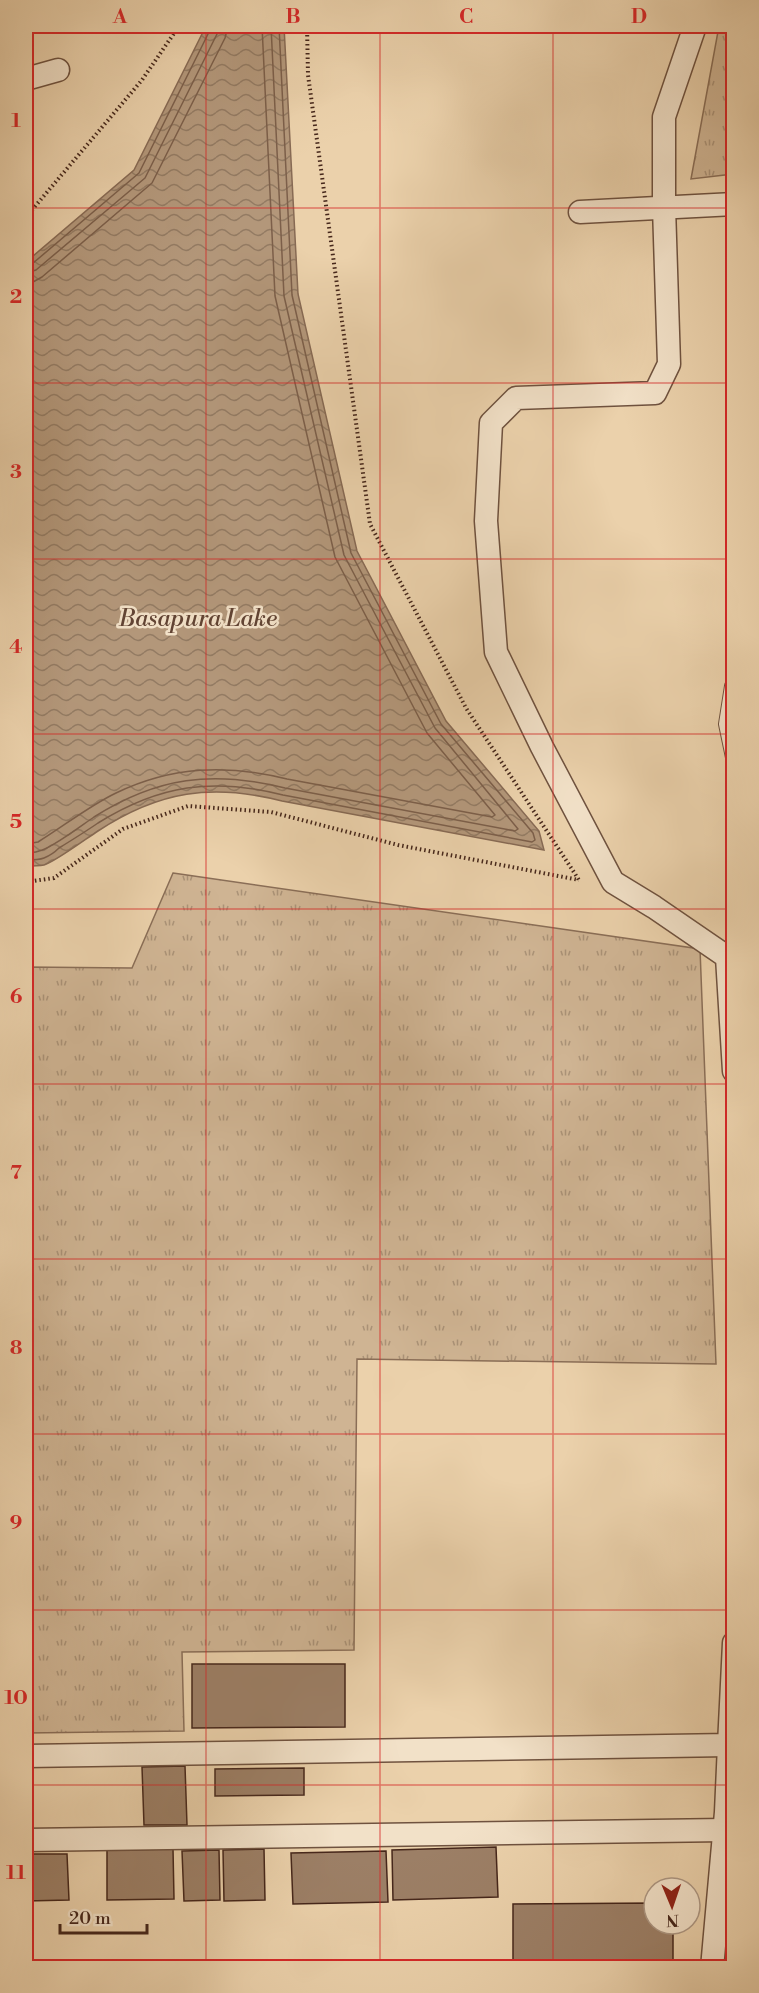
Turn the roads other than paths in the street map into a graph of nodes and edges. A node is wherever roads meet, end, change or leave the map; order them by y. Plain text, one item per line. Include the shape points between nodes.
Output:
1 (695, 26) edge
2 (58, 70) dead end
3 (26, 79) edge
4 (734, 204) edge
5 (664, 207) junction
6 (580, 212) dead end
7 (734, 682) edge
8 (734, 767) edge
9 (734, 1071) edge
10 (734, 1643) edge
11 (729, 1745) junction
12 (26, 1756) edge
13 (725, 1830) junction
14 (26, 1840) edge
15 (712, 1968) edge

1 - 5 street via 664,117
2 - 3 street
4 - 5 street
5 - 6 street
5 - 9 street via 669,364 655,393 516,398 491,423 486,521 496,652 613,882 727,957
7 - 8 lane via 725,724
10 - 11 street
11 - 12 street
11 - 13 street
13 - 14 street
13 - 15 street

